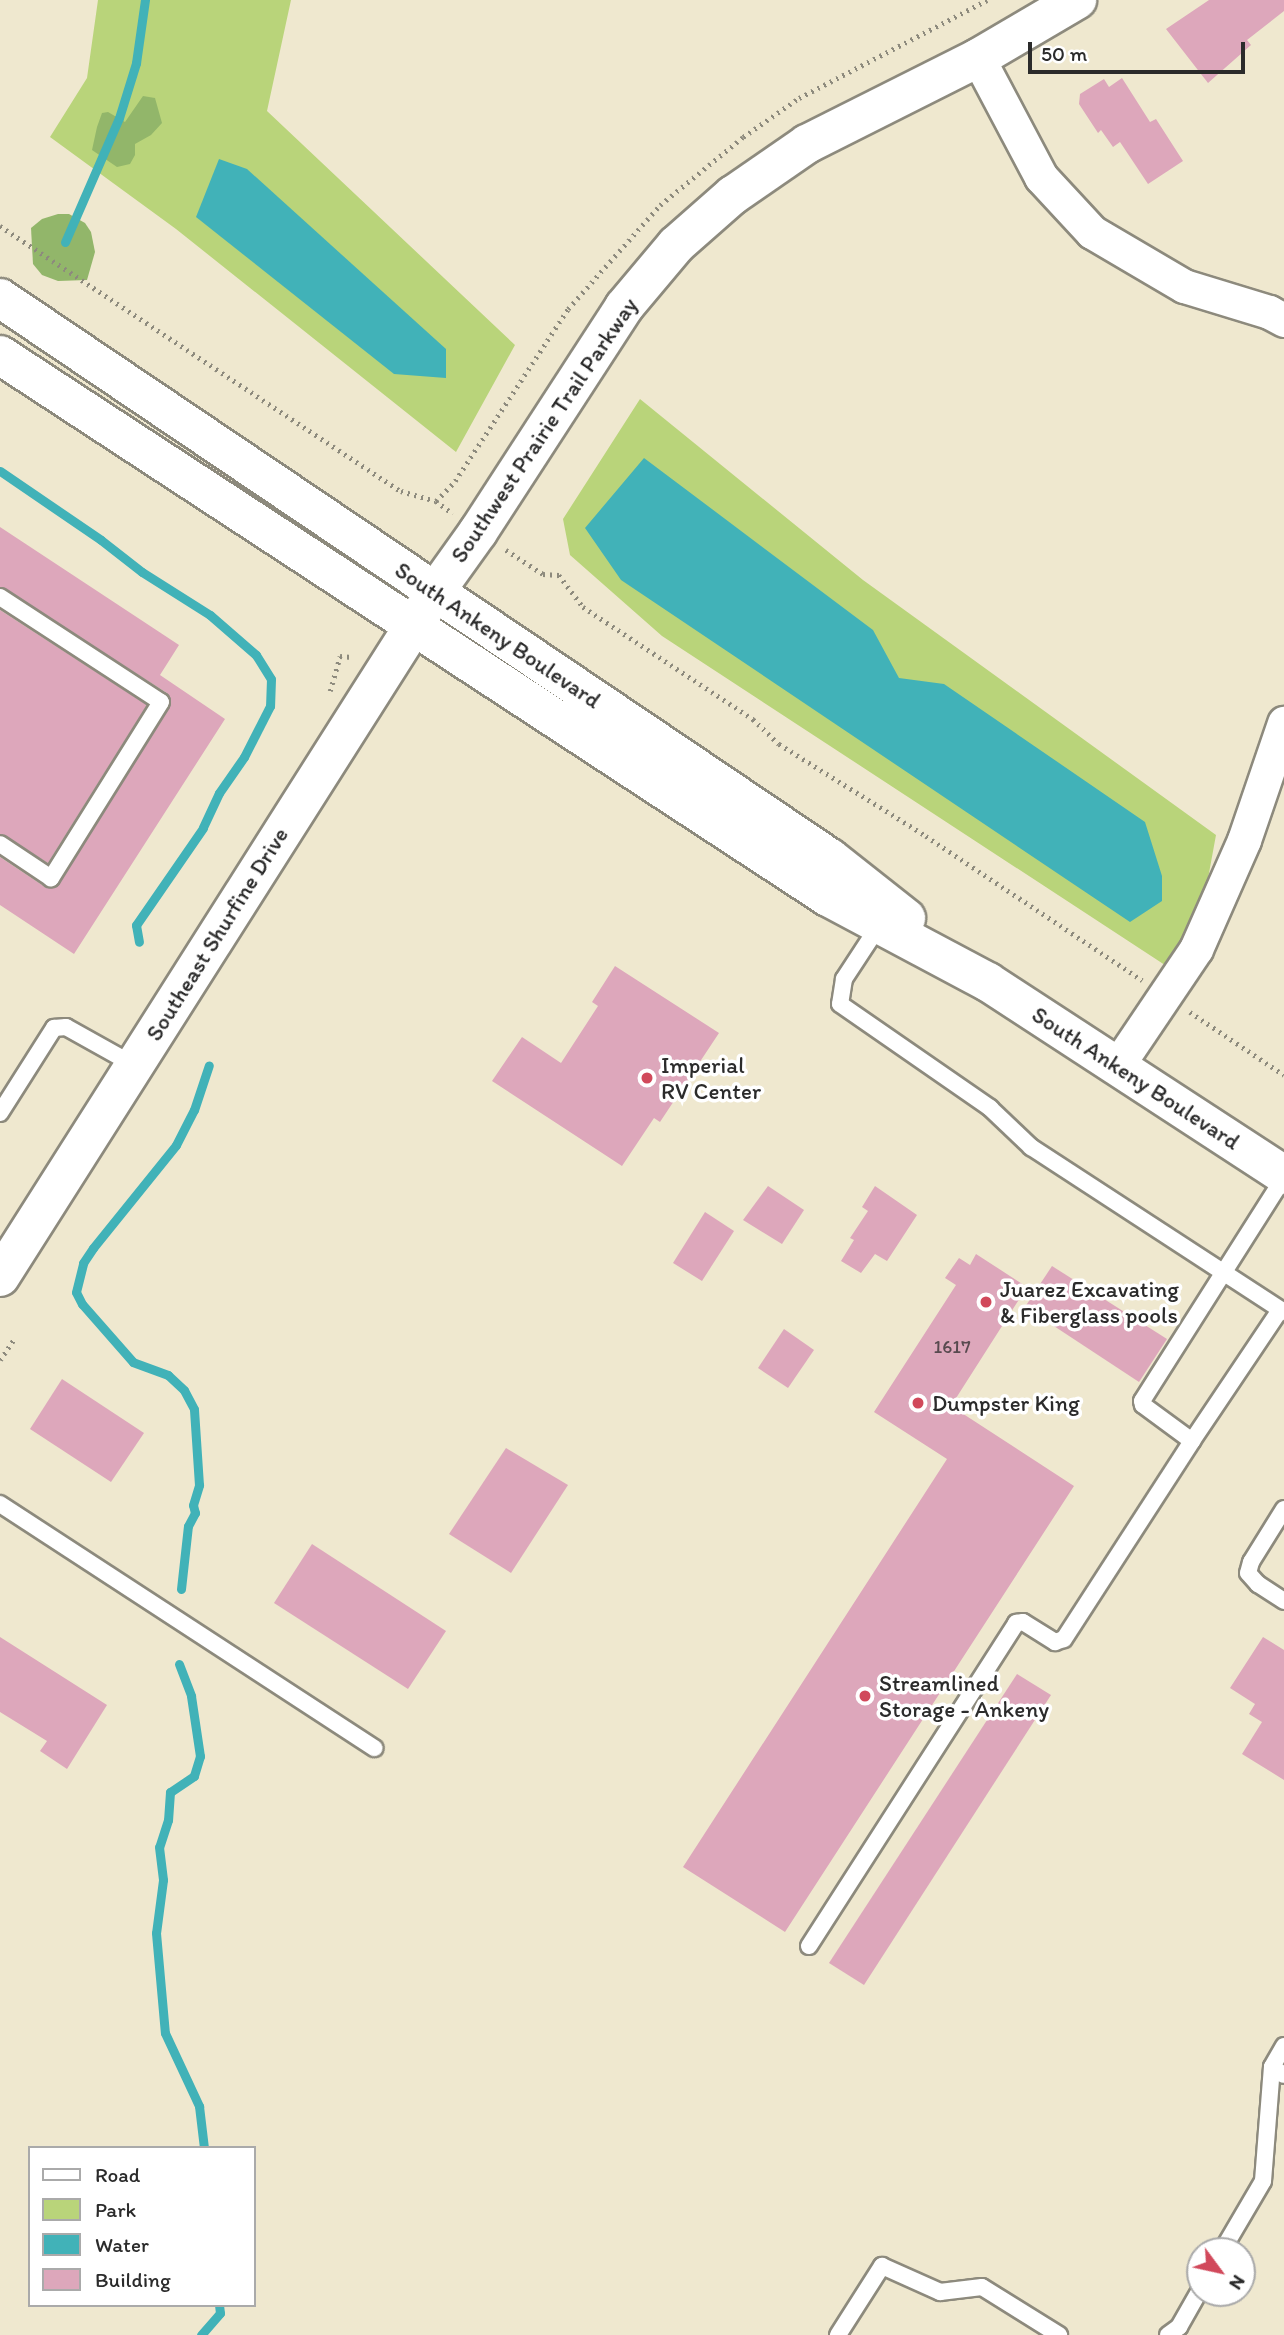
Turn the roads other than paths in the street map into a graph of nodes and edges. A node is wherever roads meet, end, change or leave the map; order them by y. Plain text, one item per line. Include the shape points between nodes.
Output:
1 (1077, 0) edge
2 (978, 58) junction
3 (0, 298) edge
4 (1284, 320) edge
5 (0, 355) edge
6 (435, 592) junction
7 (0, 597) edge
8 (414, 625) junction
9 (1284, 723) edge
10 (0, 844) edge
11 (880, 925) junction
12 (988, 982) junction
13 (134, 1065) junction
14 (1117, 1066) junction
15 (0, 1113) edge
16 (1284, 1176) edge
17 (1224, 1272) junction
18 (0, 1277) edge
19 (1282, 1311) edge
20 (1192, 1441) junction
21 (0, 1504) edge
22 (1284, 1509) edge
23 (1284, 1601) edge
24 (374, 1748) dead end
25 (809, 1946) dead end
26 (1284, 2046) edge
27 (1278, 2071) edge
28 (1231, 2237) edge
29 (1192, 2307) edge
30 (1180, 2332) edge
31 (838, 2335) edge
32 (1059, 2335) edge

1 - 2 main road, Southwest Prairie Trail Parkway
2 - 4 street via 1041,177 1092,232 1184,286
2 - 6 main road, Southwest Prairie Trail Parkway via 807,144 733,195 676,245 603,337
3 - 6 main road, South Ankeny Boulevard
5 - 8 main road, South Ankeny Boulevard
6 - 8 main road, Southeast Shurfine Drive
6 - 12 main road, South Ankeny Boulevard via 830,858
7 - 10 lane via 161,702 51,877
8 - 11 main road, South Ankeny Boulevard via 828,897
8 - 13 main road, Southeast Shurfine Drive
9 - 14 street via 1244,840 1196,949
11 - 12 main road, South Ankeny Boulevard
11 - 17 lane via 844,979 840,1004 990,1108 1031,1147
12 - 14 main road, South Ankeny Boulevard
13 - 15 lane via 66,1027 54,1028
13 - 18 main road, Southeast Shurfine Drive
14 - 16 main road, South Ankeny Boulevard
16 - 17 lane
17 - 19 lane
17 - 20 lane via 1142,1401 1146,1409
19 - 20 lane
20 - 25 lane via 1063,1639 1055,1642 1023,1622 1016,1623
21 - 24 lane
22 - 23 lane via 1248,1573
26 - 27 lane
27 - 28 lane via 1263,2181
29 - 30 lane
31 - 32 lane via 882,2266 940,2292 982,2287

